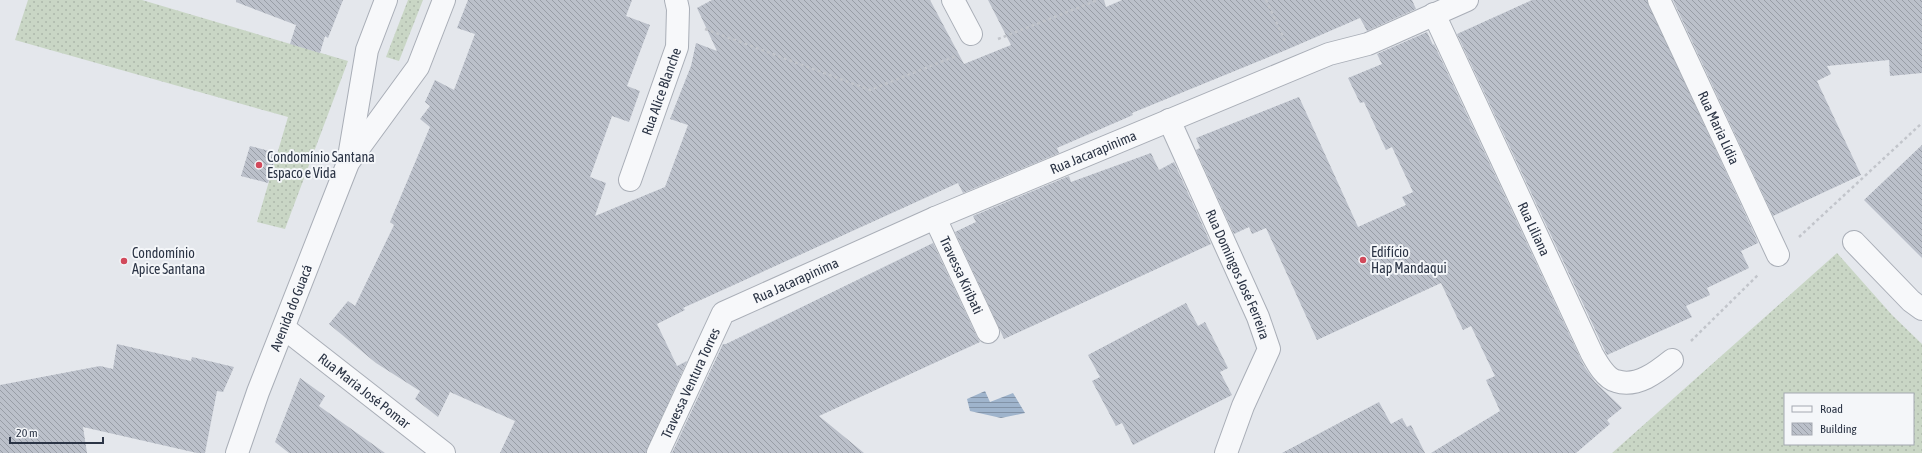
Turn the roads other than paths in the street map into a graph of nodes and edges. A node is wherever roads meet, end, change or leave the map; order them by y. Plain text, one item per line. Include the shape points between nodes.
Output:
1 (386, 0) edge
2 (444, 0) edge
3 (953, 0) edge
4 (1467, 0) edge
5 (1659, 0) edge
6 (677, 9) edge
7 (1434, 14) junction
8 (971, 34) dead end
9 (1169, 120) junction
10 (348, 163) junction
11 (630, 180) dead end
12 (935, 218) junction
13 (1854, 242) dead end
14 (1778, 255) dead end
15 (1922, 309) edge
16 (723, 312) joint
17 (284, 328) junction
18 (988, 332) dead end
19 (1672, 360) dead end
20 (237, 453) edge
21 (444, 453) edge
22 (658, 453) edge
23 (1226, 453) edge

1 - 10 street, Avenida do Guacá via 367,50
2 - 10 street, Avenida do Guacá via 418,67
3 - 8 street
4 - 7 street, Rua Jacarapinima
5 - 14 street, Rua Maria Lídia
6 - 11 street, Rua Alice Blanche via 677,47
7 - 9 street, Rua Jacarapinima via 1368,44 1329,54
7 - 19 street, Rua Liliana via 1592,354 1602,370 1616,381 1634,382 1653,374
9 - 12 street, Rua Jacarapinima
9 - 23 street, Rua Domingos José Ferreira via 1258,317 1269,349 1243,406
10 - 17 street, Avenida do Guacá
12 - 16 street, Rua Jacarapinima
12 - 18 street, Travessa Kiribati
13 - 15 street via 1911,301
16 - 22 street, Travessa Ventura Torres
17 - 20 street, Avenida do Guacá
17 - 21 street, Rua Maria José Pomar

